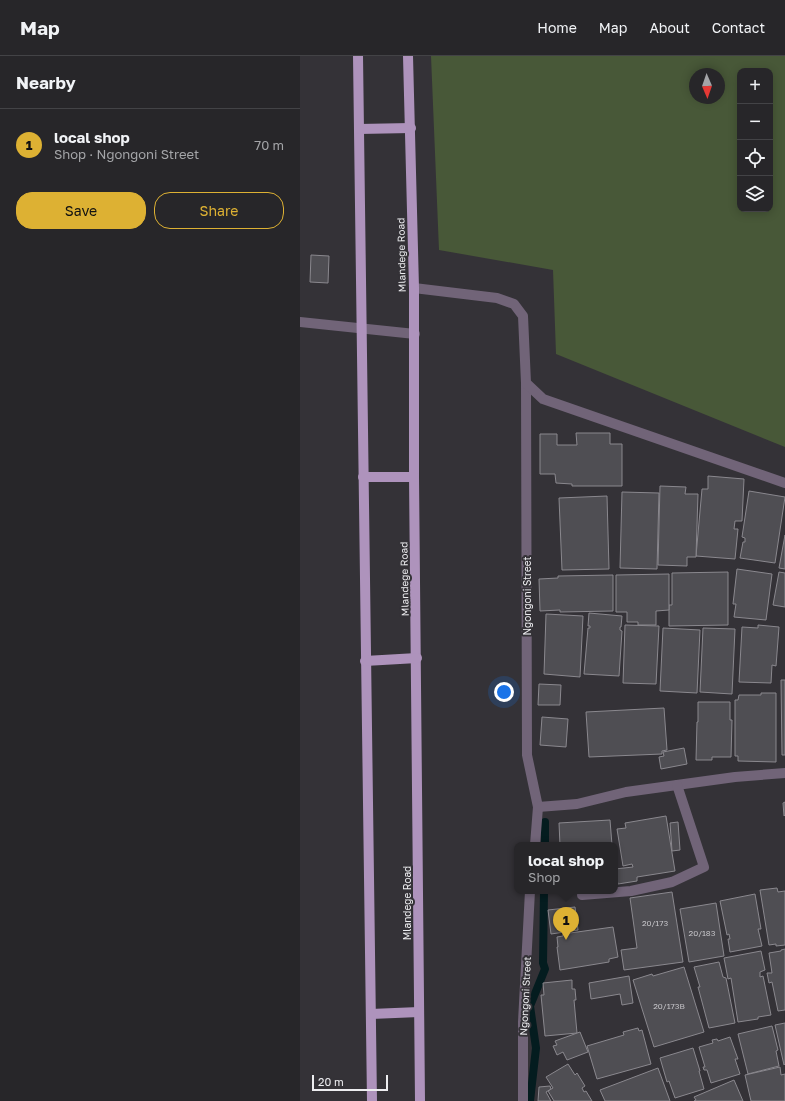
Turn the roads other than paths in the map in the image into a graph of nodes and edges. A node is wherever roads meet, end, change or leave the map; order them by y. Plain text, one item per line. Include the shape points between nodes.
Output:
1 (358, 56) edge
2 (408, 56) edge
3 (411, 128) junction
4 (359, 129) junction
5 (414, 288) junction
6 (300, 322) edge
7 (361, 327) junction
8 (415, 334) junction
9 (526, 383) junction
10 (363, 477) junction
11 (414, 477) junction
12 (785, 483) edge
13 (417, 658) junction
14 (366, 661) junction
15 (785, 773) edge
16 (677, 785) junction
17 (538, 807) junction
18 (535, 842) edge
19 (618, 892) edge
20 (530, 894) edge
21 (594, 894) edge
22 (582, 895) dead end
23 (419, 1012) junction
24 (371, 1014) junction
25 (372, 1101) edge
26 (420, 1101) edge
27 (523, 1101) edge

1 - 4 main road
2 - 3 main road, Mlandege Road
3 - 4 main road
3 - 5 main road, Mlandege Road
4 - 7 main road
5 - 8 main road, Mlandege Road
5 - 9 street, Ngongoni Street via 497,298 514,304 523,316
6 - 7 street
7 - 8 street
7 - 10 main road
8 - 11 main road, Mlandege Road
9 - 12 street via 543,398
9 - 17 street, Ngongoni Street via 527,755
10 - 11 main road
10 - 14 main road
11 - 13 main road, Mlandege Road
13 - 14 main road
13 - 23 main road, Mlandege Road
14 - 24 main road
15 - 16 street
16 - 17 street via 626,792 577,804
16 - 19 street via 704,867 672,882
17 - 18 street, Ngongoni Street
20 - 27 street, Ngongoni Street via 523,1022
21 - 22 street
23 - 24 main road
23 - 26 main road, Mlandege Road
24 - 25 main road

